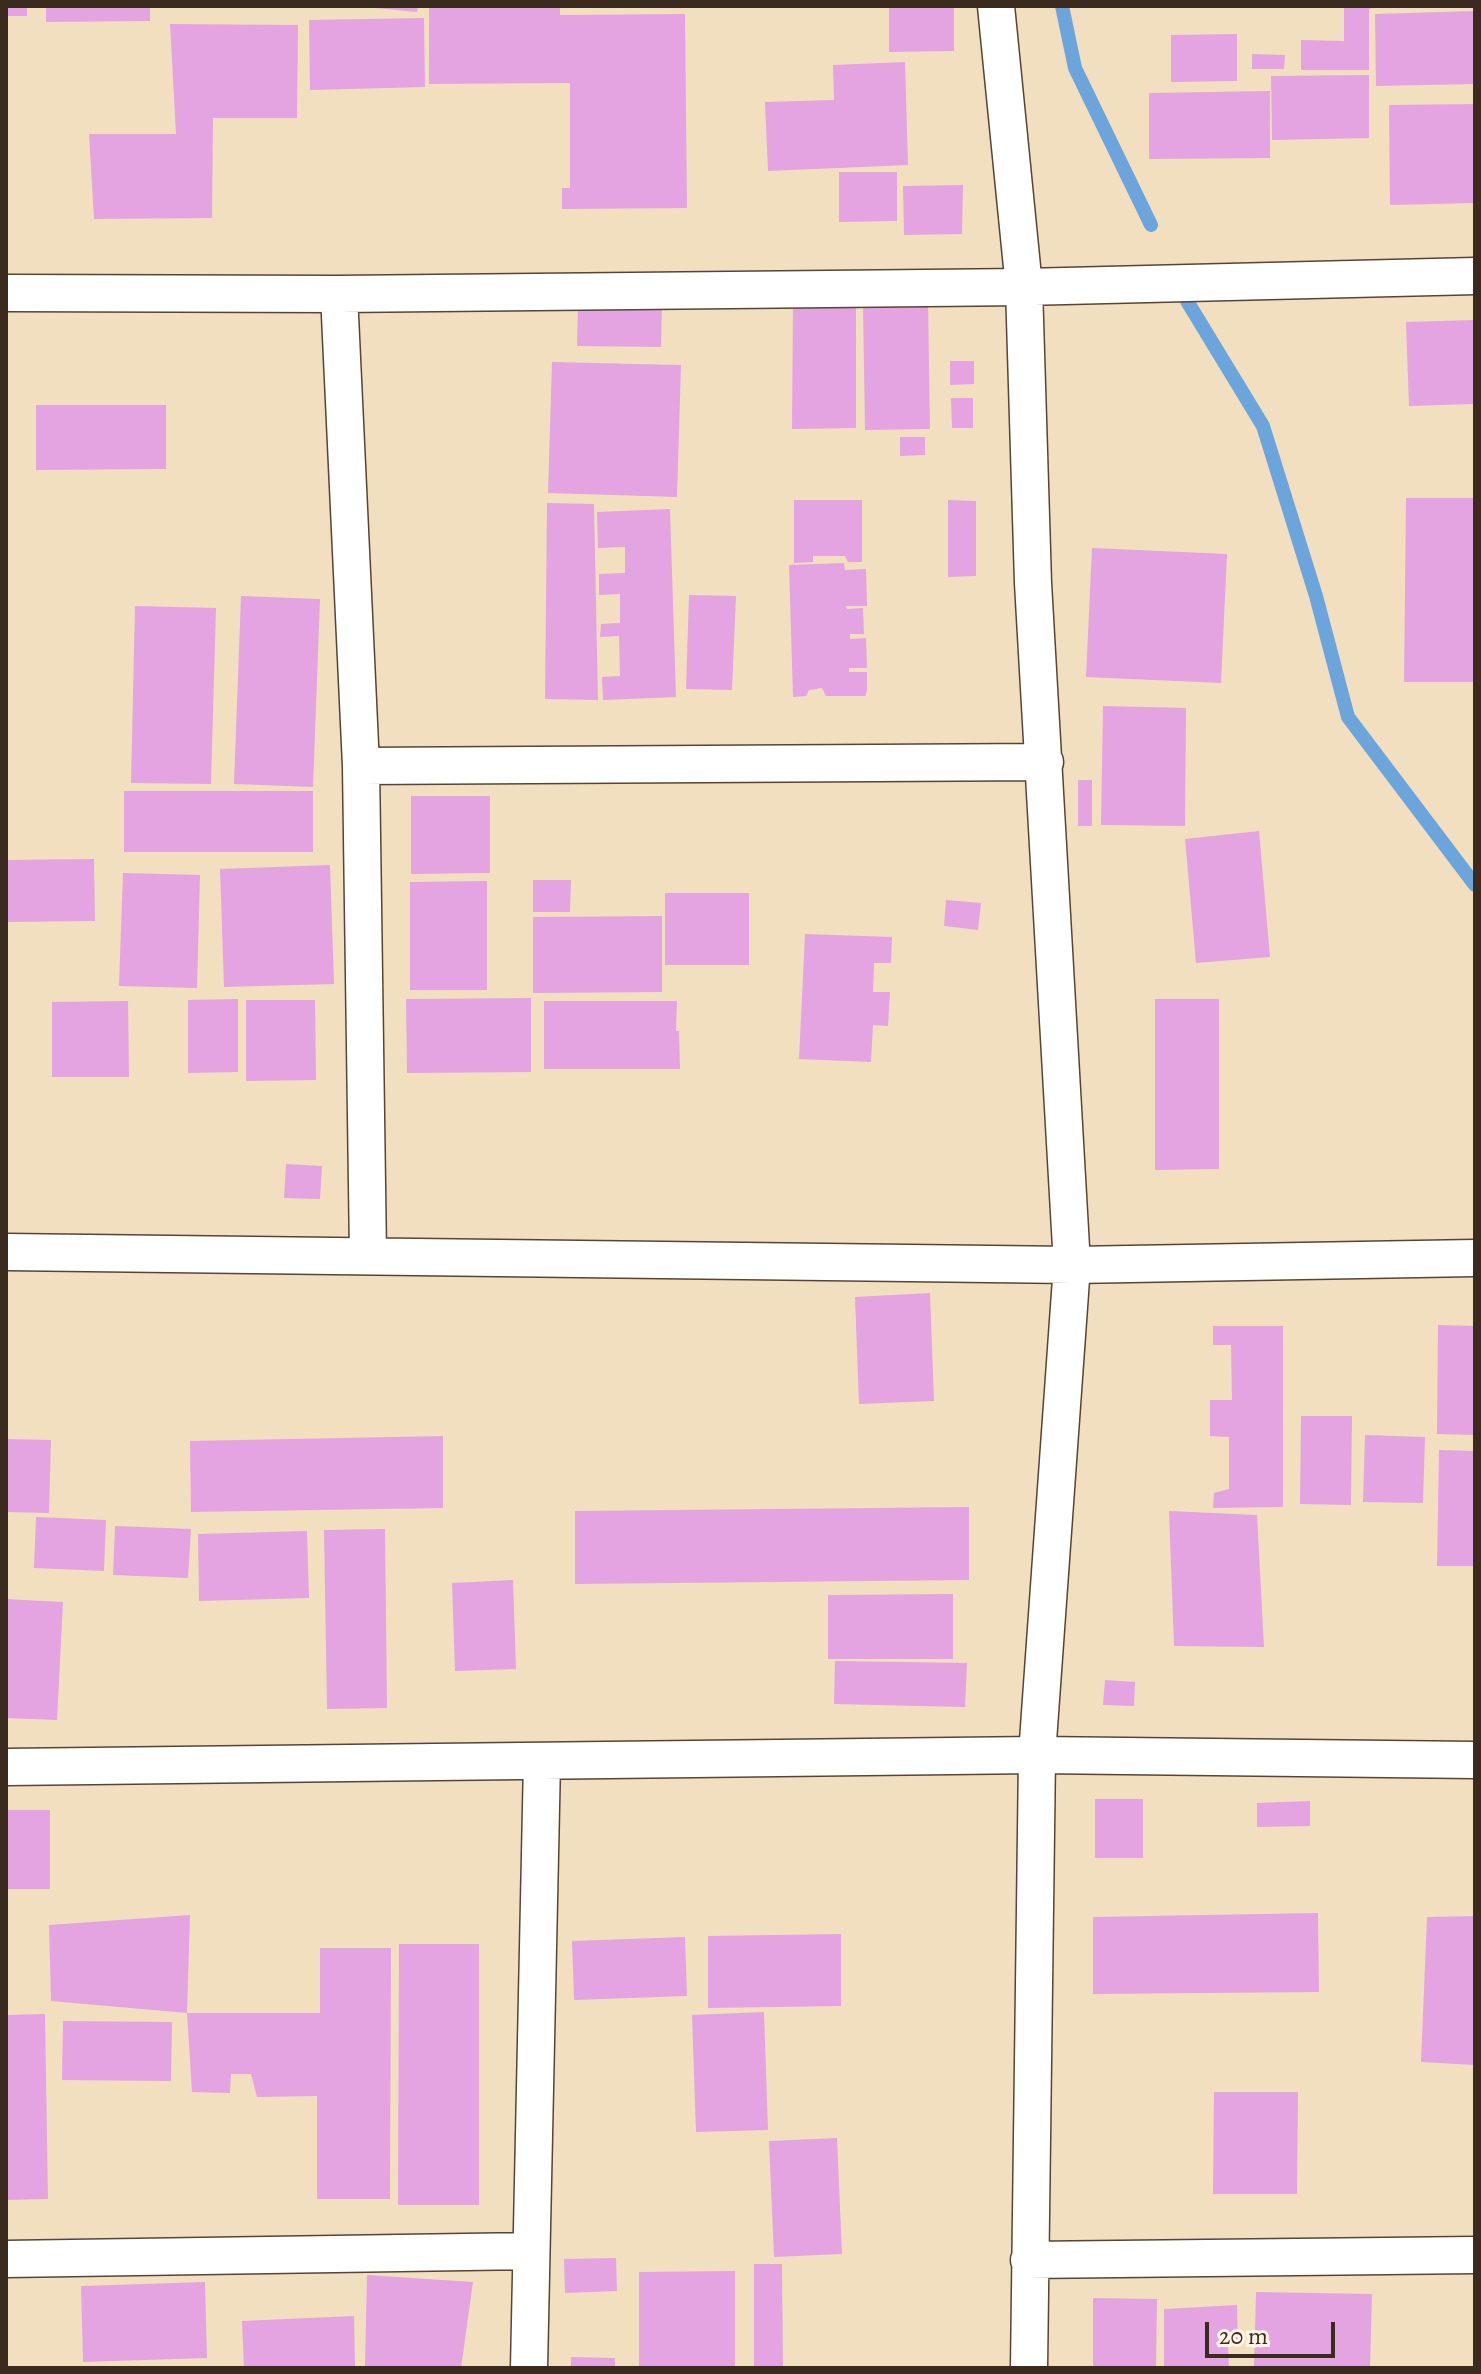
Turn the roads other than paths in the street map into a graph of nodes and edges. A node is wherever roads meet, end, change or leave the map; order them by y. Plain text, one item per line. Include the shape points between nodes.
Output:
1 (996, 6) edge
2 (1475, 276) edge
3 (1024, 287) junction
4 (6, 293) edge
5 (339, 294) junction
6 (1045, 762) junction
7 (361, 766) junction
8 (6, 1252) edge
9 (368, 1255) junction
10 (1475, 1258) edge
11 (1072, 1265) junction
12 (1037, 1755) junction
13 (1475, 1760) edge
14 (542, 1761) junction
15 (6, 1767) edge
16 (531, 2251) junction
17 (1475, 2255) edge
18 (6, 2259) edge
19 (1029, 2260) junction
20 (529, 2368) edge
21 (1029, 2368) edge

1 - 3 street
2 - 3 street
3 - 5 street
3 - 6 street via 1033,583
4 - 5 street
5 - 7 street
6 - 7 street
6 - 11 street
7 - 9 street
8 - 9 street
9 - 11 street
10 - 11 street
11 - 12 street
12 - 13 street
12 - 14 street
12 - 19 street
14 - 15 street
14 - 16 street
16 - 18 street
16 - 20 street
17 - 19 street
19 - 21 street

